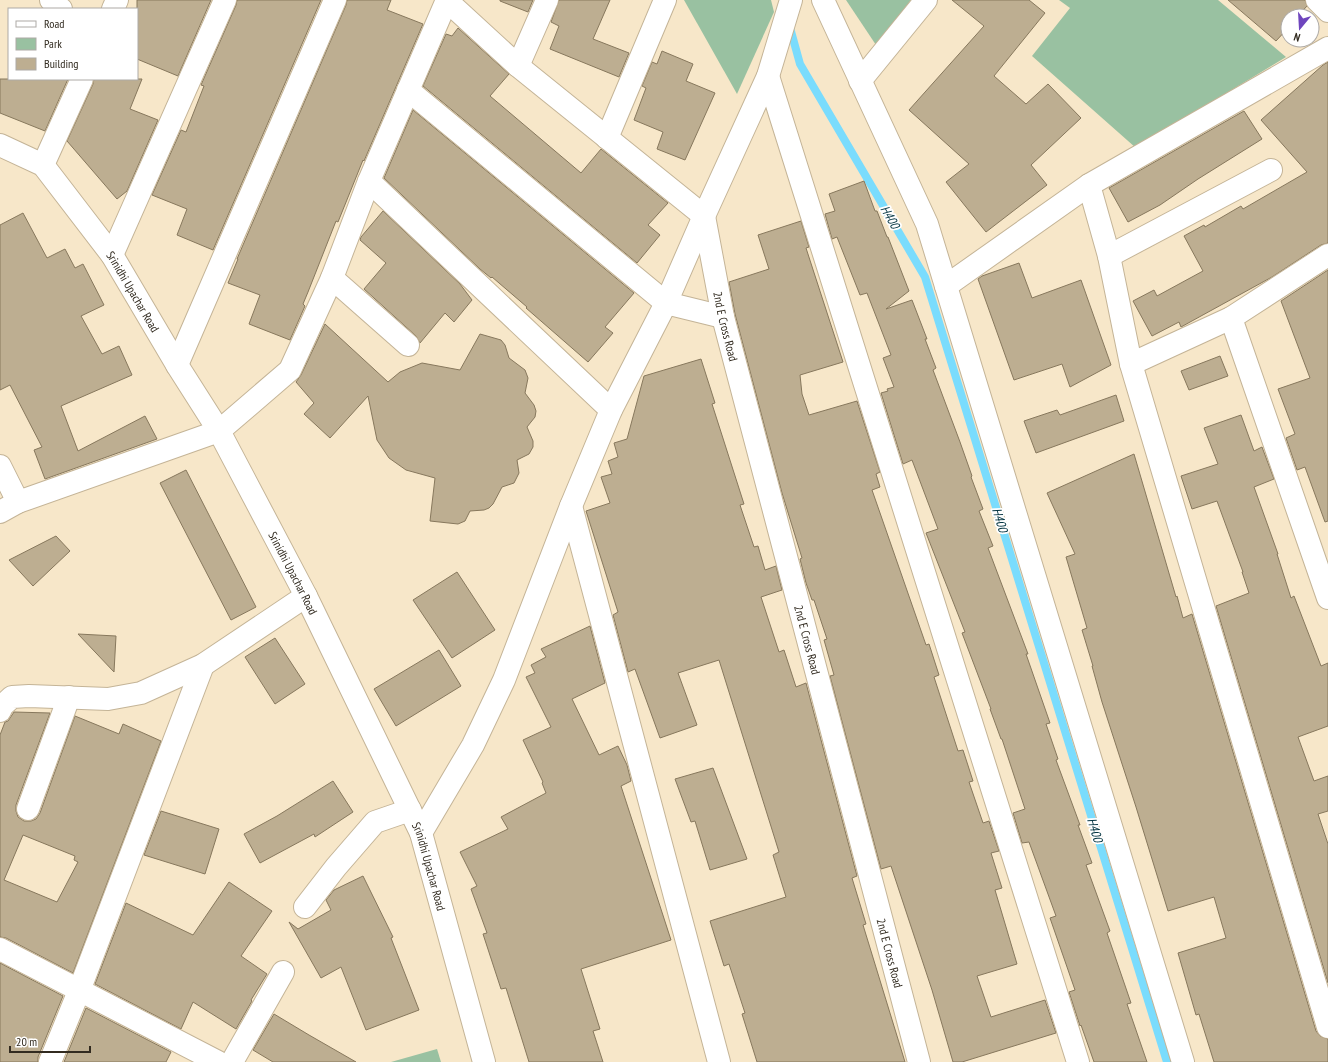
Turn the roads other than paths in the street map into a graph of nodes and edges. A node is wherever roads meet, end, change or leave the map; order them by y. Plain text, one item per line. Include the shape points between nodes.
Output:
1 (52, 0) edge
2 (225, 0) edge
3 (335, 0) edge
4 (446, 0) edge
5 (547, 0) edge
6 (665, 0) edge
7 (791, 0) edge
8 (823, 0) edge
9 (926, 0) edge
10 (1317, 0) edge
11 (60, 8) edge
12 (1328, 11) edge
13 (1328, 48) edge
14 (518, 66) junction
15 (768, 76) junction
16 (82, 80) edge
17 (860, 81) junction
18 (408, 90) junction
19 (607, 138) junction
20 (0, 145) edge
21 (43, 165) junction
22 (1271, 170) dead end
23 (369, 181) junction
24 (1089, 185) junction
25 (704, 216) junction
26 (112, 254) junction
27 (1328, 255) edge
28 (1109, 256) junction
29 (332, 278) junction
30 (946, 286) junction
31 (666, 302) junction
32 (723, 317) junction
33 (1231, 318) junction
34 (408, 345) dead end
35 (1131, 364) junction
36 (177, 365) junction
37 (611, 410) junction
38 (219, 430) junction
39 (0, 466) edge
40 (571, 506) junction
41 (9, 507) edge
42 (306, 596) junction
43 (1328, 598) edge
44 (203, 665) junction
45 (69, 697) junction
46 (0, 711) edge
47 (28, 809) dead end
48 (410, 810) junction
49 (421, 833) junction
50 (305, 907) dead end
51 (0, 949) edge
52 (283, 972) dead end
53 (79, 991) junction
54 (1328, 1027) edge
55 (1075, 1061) edge
56 (50, 1062) edge
57 (218, 1062) edge
58 (232, 1062) edge
59 (484, 1062) edge
60 (719, 1062) edge
61 (919, 1062) edge
62 (1183, 1062) edge

1 - 11 street
2 - 26 street
3 - 36 street
4 - 14 street
4 - 18 street
5 - 14 street
6 - 19 street
7 - 15 street
8 - 17 street
9 - 17 street
10 - 12 street
13 - 24 street
14 - 19 street
15 - 25 street
15 - 55 street
16 - 21 street
17 - 30 street via 927,224
18 - 23 street
18 - 31 street
19 - 25 street
20 - 21 street, Srinidhi Upachar Road
21 - 26 street, Srinidhi Upachar Road
22 - 28 street
23 - 29 street
23 - 37 street
24 - 28 street
24 - 30 street
25 - 31 street
25 - 32 street, 2nd E Cross Road
26 - 36 street, Srinidhi Upachar Road
27 - 33 street
28 - 35 street
29 - 34 street
29 - 38 street via 290,370
30 - 62 street
31 - 32 street
31 - 37 street
32 - 61 street, 2nd E Cross Road
33 - 35 street
33 - 43 street
35 - 54 street
36 - 38 street, Srinidhi Upachar Road
37 - 40 street
38 - 41 street
38 - 42 street, Srinidhi Upachar Road
39 - 41 street
40 - 49 street via 504,680 473,745
40 - 60 street
42 - 44 street
42 - 48 street, Srinidhi Upachar Road
44 - 45 street via 141,692 108,699
44 - 53 street
45 - 46 street via 12,698
45 - 47 street
48 - 49 street, Srinidhi Upachar Road
48 - 50 street via 375,822
49 - 59 street, Srinidhi Upachar Road
51 - 53 street
52 - 58 street
53 - 56 street
53 - 57 street

